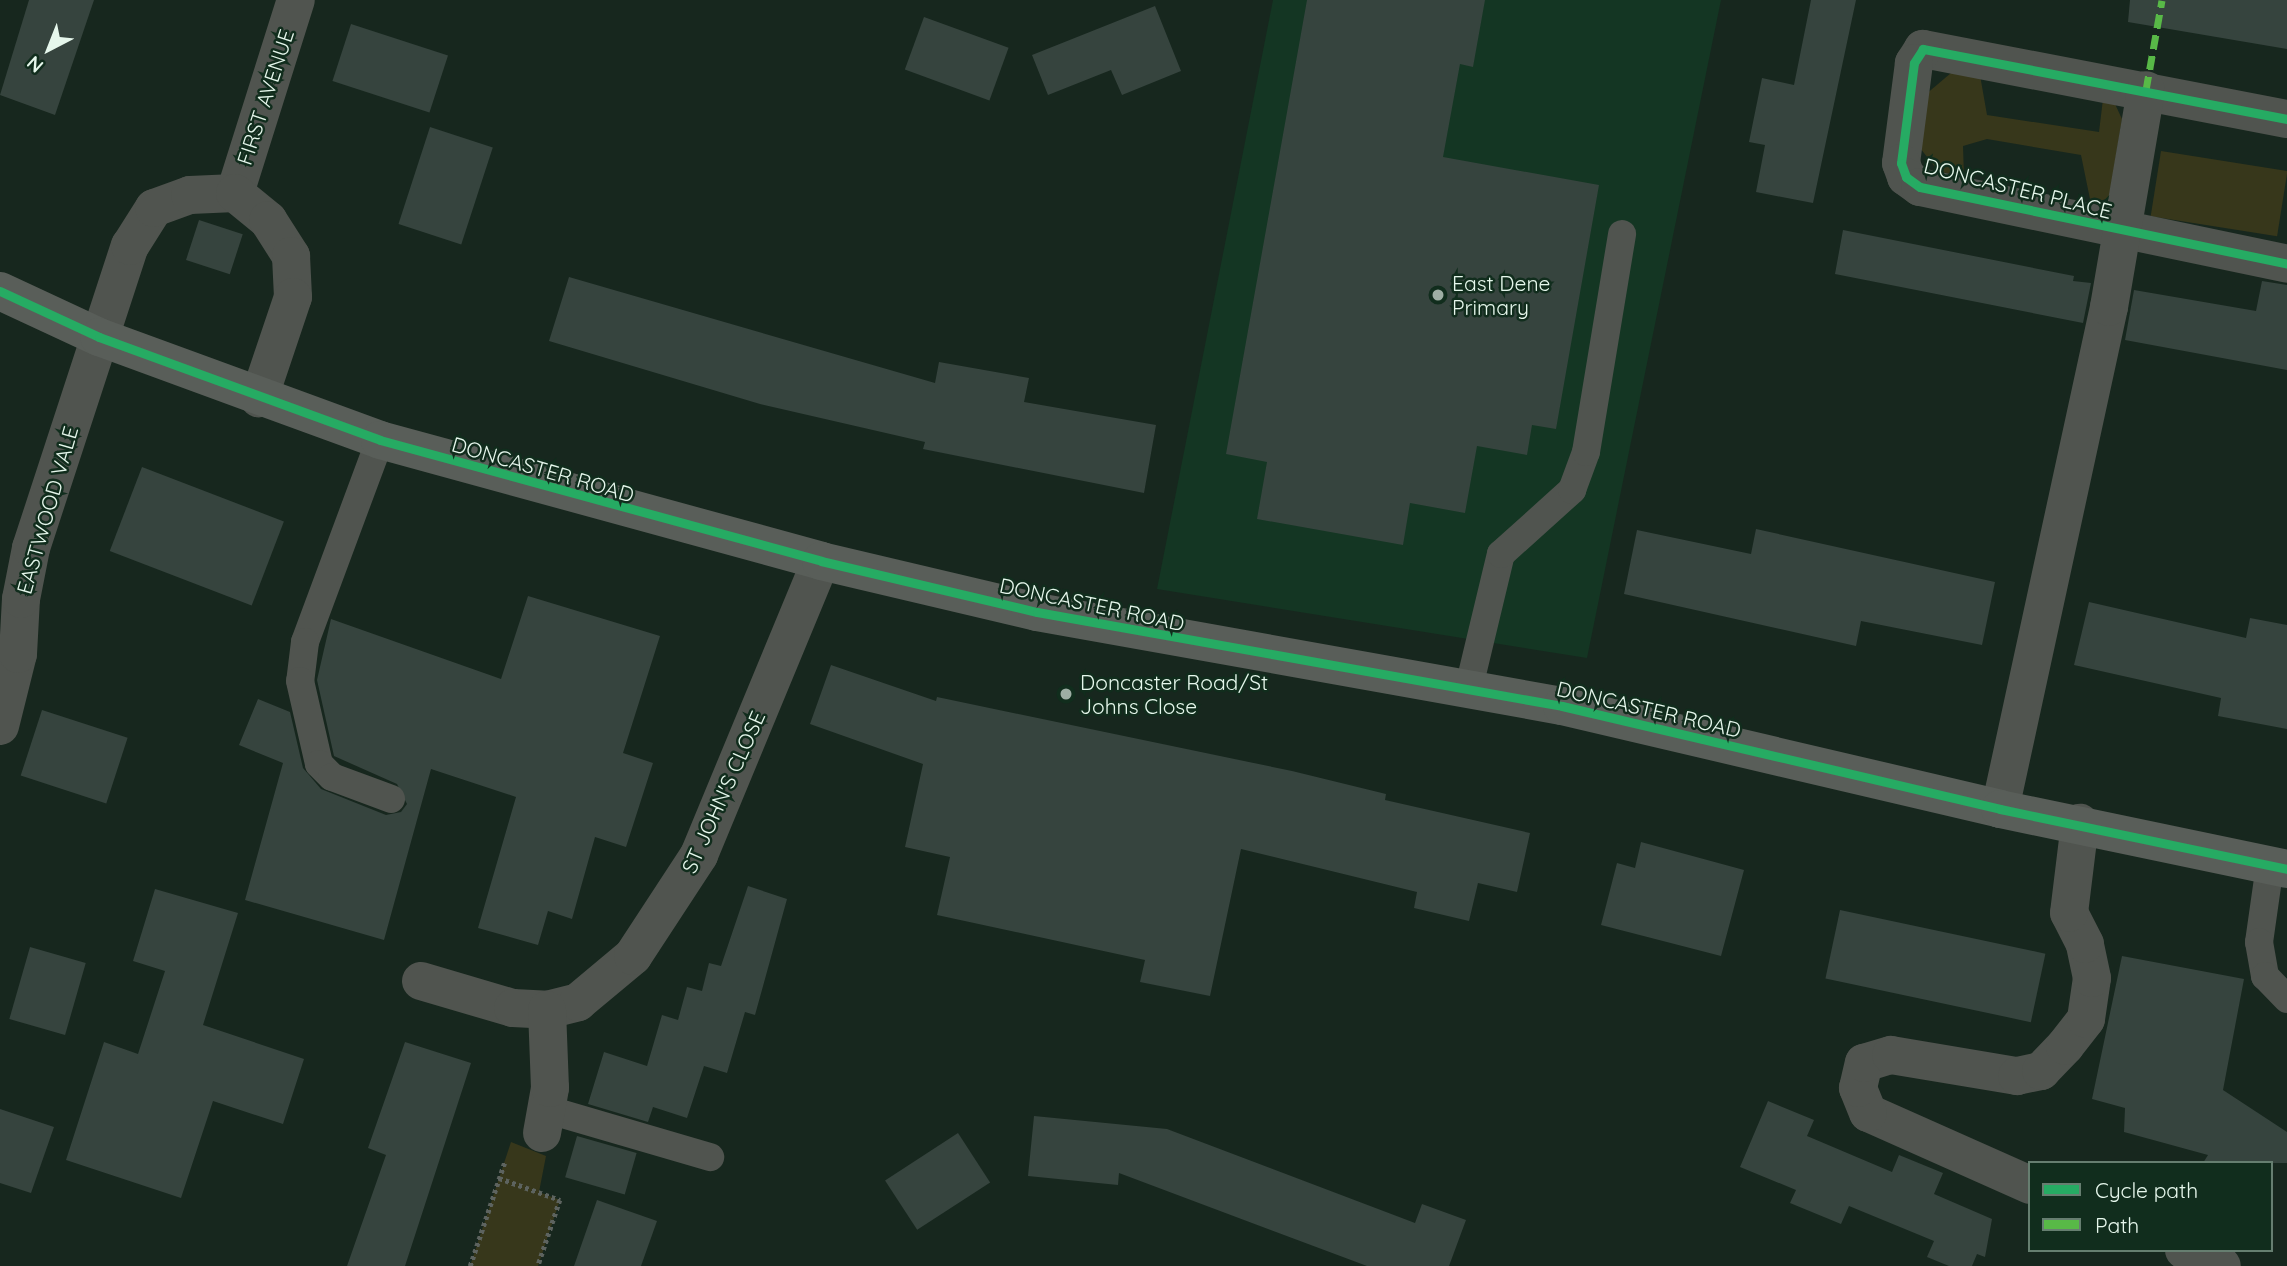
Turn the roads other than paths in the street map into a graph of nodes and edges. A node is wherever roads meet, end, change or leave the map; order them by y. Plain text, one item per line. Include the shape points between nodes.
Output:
1 (296, 0) edge
2 (2146, 90) junction
3 (2287, 119) edge
4 (235, 193) junction
5 (2123, 232) junction
6 (1622, 234) dead end
7 (2287, 264) edge
8 (0, 291) edge
9 (99, 337) junction
10 (260, 398) junction
11 (380, 440) junction
12 (821, 561) junction
13 (1468, 691) junction
14 (0, 726) edge
15 (391, 799) dead end
16 (2000, 809) junction
17 (2080, 823) junction
18 (2278, 867) edge
19 (421, 981) dead end
20 (2287, 999) edge
21 (547, 1010) junction
22 (545, 1122) joint
23 (710, 1157) dead end
24 (2028, 1184) edge
25 (2189, 1252) edge
26 (2222, 1266) edge

1 - 4 street, FIRST AVENUE
2 - 3 street, DONCASTER PLACE
2 - 5 street, DONCASTER PLACE
2 - 5 street, DONCASTER PLACE via 1941,49 1923,49 1914,63 1901,163 1906,177 1920,187
4 - 9 street, FIRST AVENUE via 190,195 154,208 130,246
4 - 10 street, FIRST AVENUE via 268,220 290,256 293,297
5 - 7 street, DONCASTER PLACE
5 - 16 street, DONCASTER PLACE
6 - 13 lane via 1586,452 1572,490 1501,554
8 - 9 street, DONCASTER ROAD
9 - 10 street, DONCASTER ROAD
9 - 14 street, EASTWOOD VALE via 32,548 21,599 18,654
10 - 11 street, DONCASTER ROAD
11 - 12 street, DONCASTER ROAD
11 - 15 lane via 305,642 300,681 319,764 332,778
12 - 13 street, DONCASTER ROAD via 1037,612
12 - 21 street, ST JOHN'S CLOSE via 699,856 665,915 604,985 578,1002
13 - 16 street, DONCASTER ROAD via 1562,706
16 - 17 street, DONCASTER ROAD
17 - 18 street, DONCASTER ROAD
17 - 24 street via 2070,913 2085,944 2092,978 2086,1019 2064,1046 2041,1071 2017,1076 1891,1055 1864,1063 1858,1088 1868,1113
18 - 20 lane via 2259,942 2265,976
19 - 21 street, ST JOHN'S CLOSE via 513,1008
21 - 22 street
22 - 23 lane
25 - 26 street

